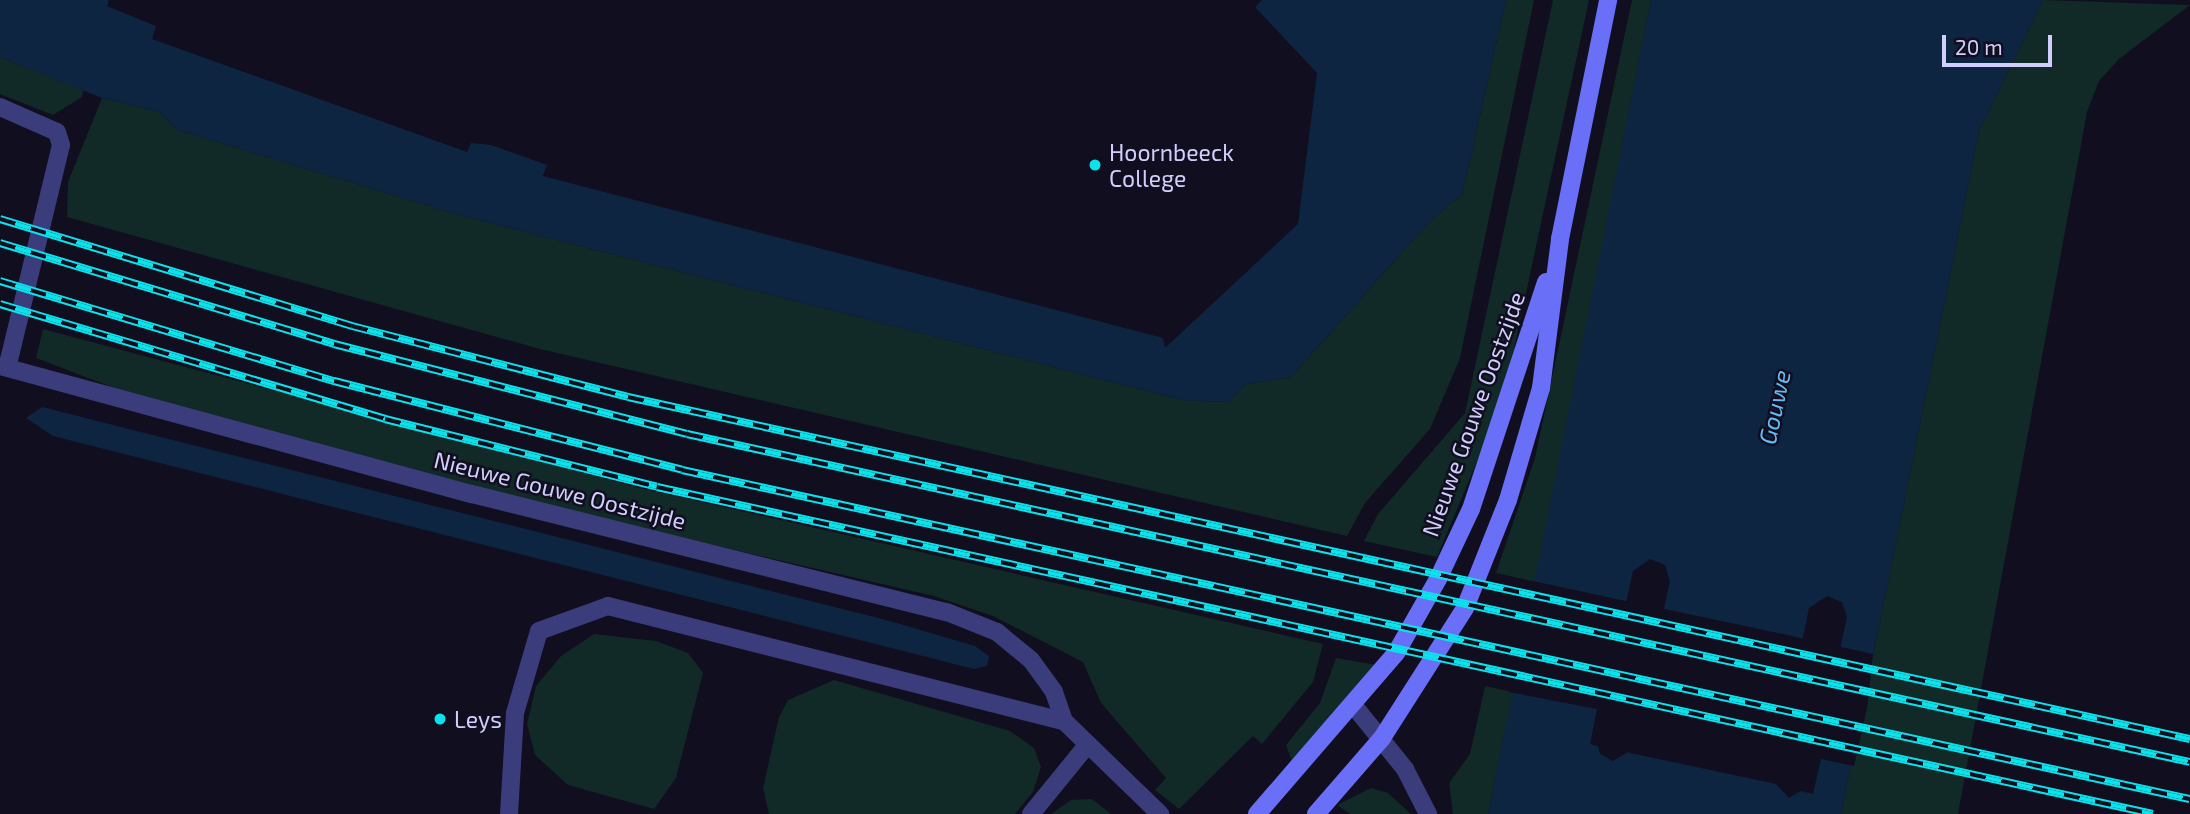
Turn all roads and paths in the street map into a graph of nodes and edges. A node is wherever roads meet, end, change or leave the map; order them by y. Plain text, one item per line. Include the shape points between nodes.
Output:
1 (1608, 0) edge
2 (1615, 0) edge
3 (1604, 35) junction
4 (0, 107) edge
5 (1560, 239) junction
6 (4, 367) edge
7 (1354, 706) junction
8 (1064, 721) junction
9 (1382, 738) junction
10 (1088, 744) junction
11 (509, 814) edge
12 (1031, 814) edge
13 (1160, 814) edge
14 (1257, 814) edge
15 (1316, 814) edge
16 (1428, 814) edge

1 - 3 main road, Nieuwe Gouwe Oostzijde
2 - 3 main road, Nieuwe Gouwe Oostzijde
3 - 5 main road, Nieuwe Gouwe Oostzijde
4 - 6 street via 57,132 61,145
5 - 7 main road, Nieuwe Gouwe Oostzijde via 1471,509 1403,642
5 - 9 main road, Nieuwe Gouwe Oostzijde via 1541,388 1508,500 1465,608
6 - 8 street, Nieuwe Gouwe Oostzijde via 472,494 947,612 997,632 1031,660 1054,692
7 - 9 street
7 - 14 main road, Nieuwe Gouwe Oostzijde
8 - 10 street, Nieuwe Gouwe Oostzijde
8 - 11 street, Nieuwe Gouwe Oostzijde via 608,606 539,631 515,713
9 - 15 main road, Nieuwe Gouwe Oostzijde
9 - 16 street
10 - 12 street
10 - 13 street, Nieuwe Gouwe Oostzijde

